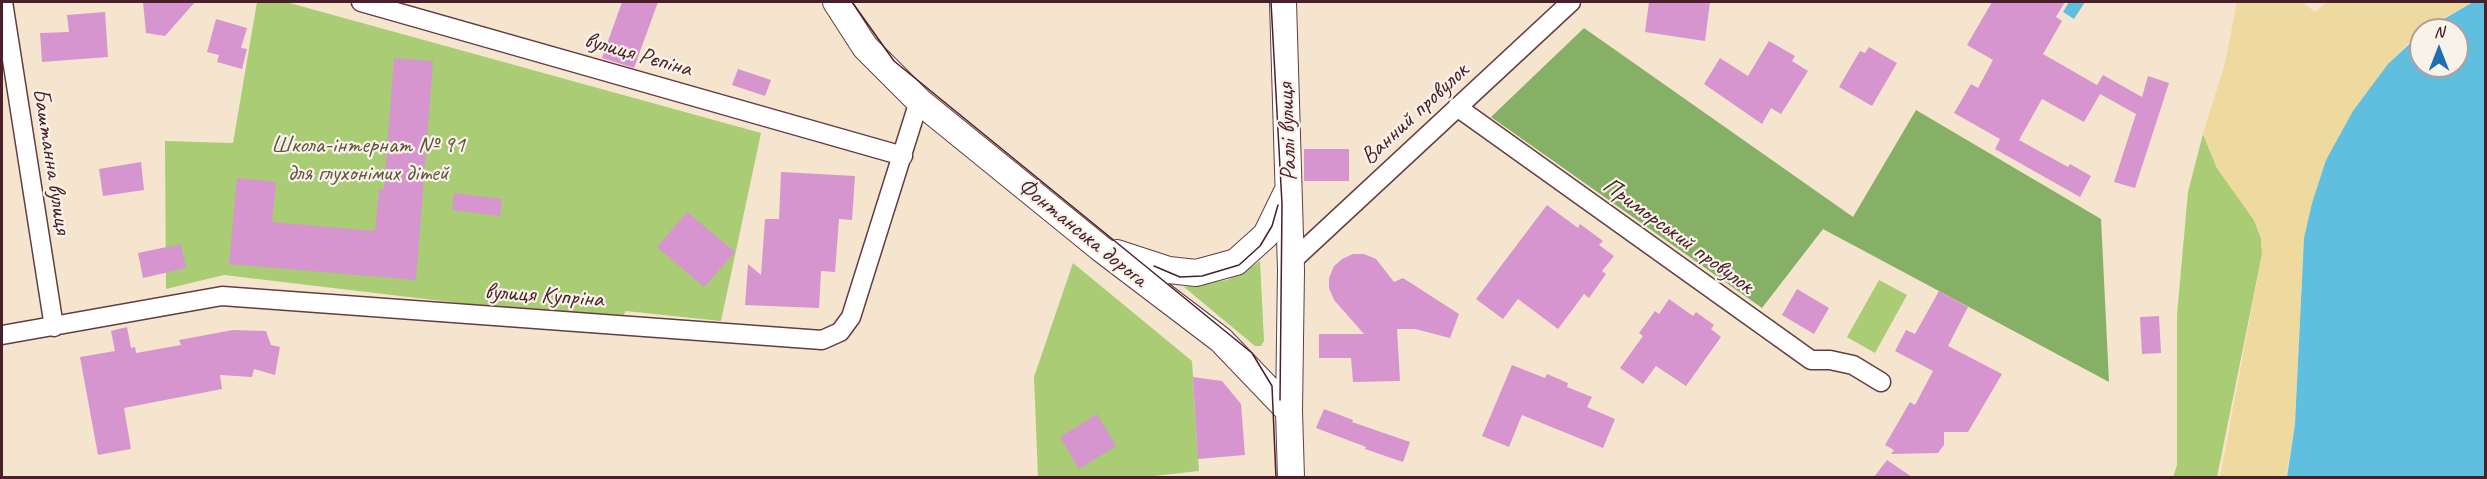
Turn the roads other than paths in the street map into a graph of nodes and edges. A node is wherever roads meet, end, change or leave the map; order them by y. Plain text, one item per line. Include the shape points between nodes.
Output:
1 (3, 2) edge
2 (361, 2) edge
3 (836, 2) edge
4 (1283, 2) edge
5 (1571, 2) edge
6 (6, 56) edge
7 (919, 101) junction
8 (1457, 107) junction
9 (903, 156) junction
10 (1290, 185) junction
11 (1100, 248) junction
12 (1291, 262) junction
13 (54, 327) junction
14 (2, 335) edge
15 (1881, 382) dead end
16 (1289, 411) junction
17 (1291, 477) edge

1 - 6 street, Баштанна вулиця
2 - 9 street, вулиця Рєпіна
3 - 7 main road, Фонтанська дорога via 865,47
4 - 10 main road, Раллі вулиця
5 - 8 street, Ванний провулок
6 - 13 street, Баштанна вулиця
7 - 9 street, вулиця Купріна
7 - 11 main road, Фонтанська дорога
8 - 12 street, Ванний провулок
8 - 15 street, Приморський провулок via 1810,360 1853,365
9 - 13 street, вулиця Купріна via 851,317 840,333 822,340 222,296
10 - 11 main road via 1266,235 1236,262 1196,273 1169,270
10 - 12 main road, Раллі вулиця
11 - 16 main road, Фонтанська дорога via 1221,340
12 - 16 main road, Раллі вулиця
13 - 14 street, вулиця Купріна
16 - 17 main road

